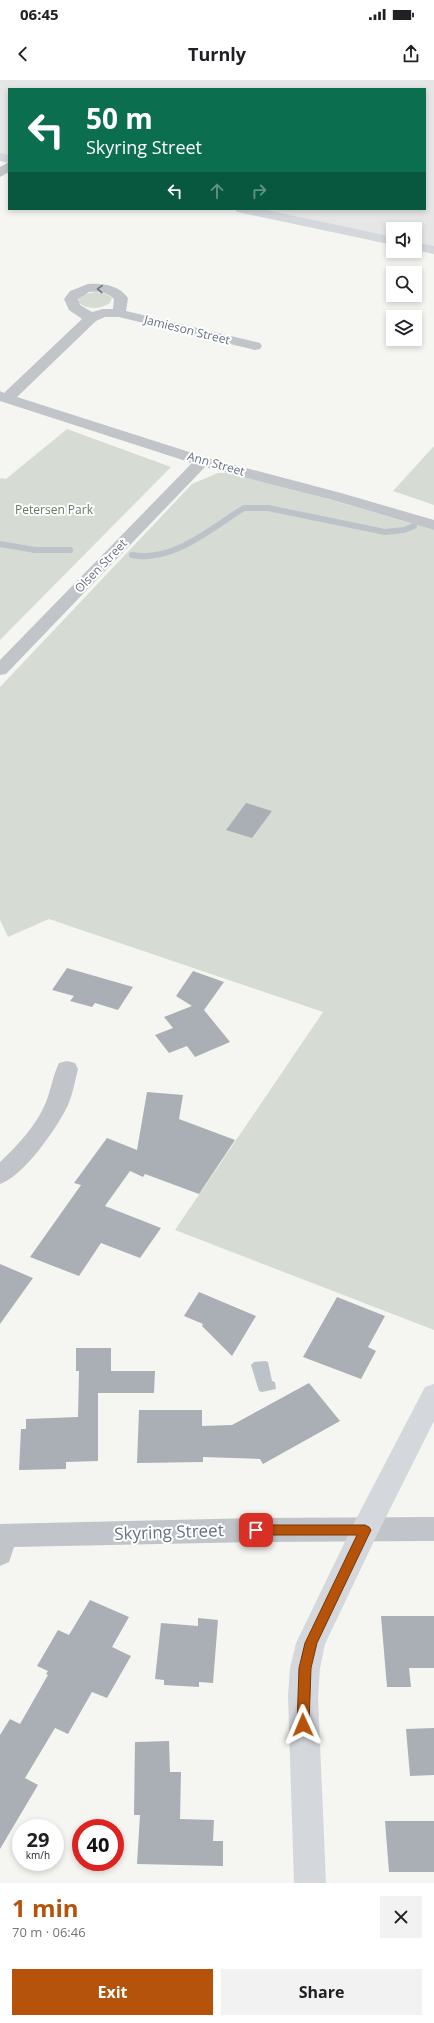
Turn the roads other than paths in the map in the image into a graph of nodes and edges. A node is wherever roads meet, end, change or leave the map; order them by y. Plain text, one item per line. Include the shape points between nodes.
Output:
1 (8, 167) edge
2 (0, 173) edge
3 (247, 210) edge
4 (386, 240) edge
5 (422, 247) edge
6 (434, 250) edge
7 (119, 313) junction
8 (91, 318) junction
9 (255, 346) dead end
10 (4, 397) edge
11 (202, 461) junction
12 (434, 525) edge
13 (0, 670) edge
14 (67, 1069) dead end
15 (0, 1175) edge
16 (434, 1395) edge
17 (434, 1529) edge
18 (365, 1530) junction
19 (1, 1542) edge
20 (310, 1883) edge

1 - 2 street
3 - 4 street
5 - 6 street
7 - 8 street, Jamieson Street via 103,313
7 -> 8 street via 121,298 118,294 100,288 84,290 70,299 74,307
7 - 9 street, Jamieson Street
8 - 10 street, Jamieson Street
10 - 11 street, Ann Street
11 - 12 street, Ann Street
11 - 13 street, Olsen Street
14 - 15 street via 61,1094 52,1113 28,1147
16 - 18 street
17 - 18 street, Skyring Street
18 - 19 street, Skyring Street via 256,1530
18 - 20 street via 311,1643 305,1668 303,1725

